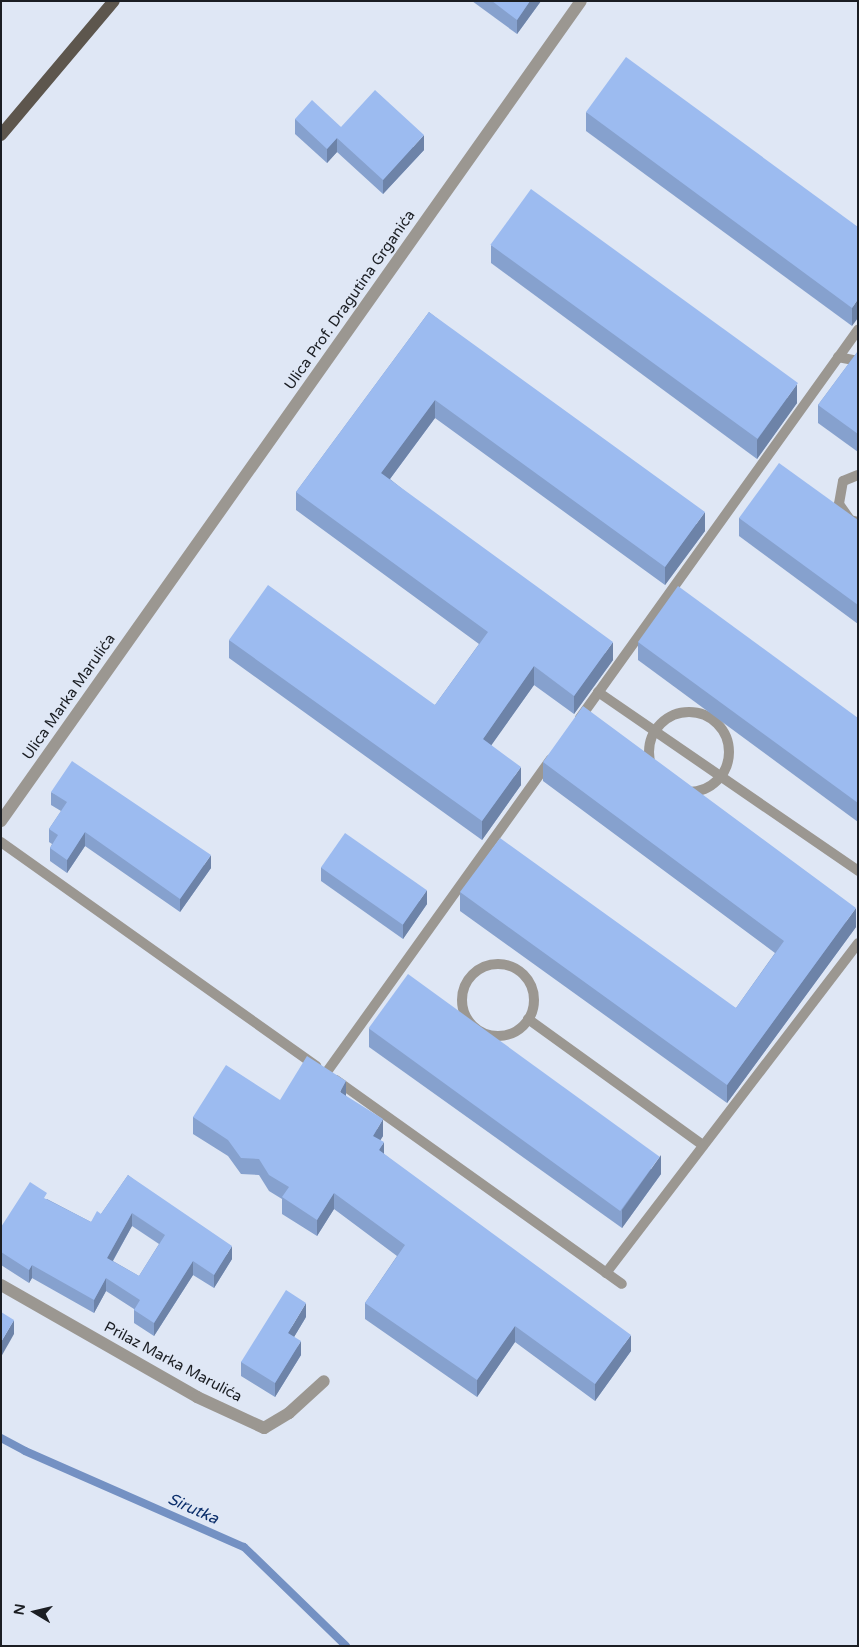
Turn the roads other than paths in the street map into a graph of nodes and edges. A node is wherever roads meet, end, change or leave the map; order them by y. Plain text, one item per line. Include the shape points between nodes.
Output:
1 (114, 1) edge
2 (581, 1) edge
3 (1, 135) edge
4 (858, 329) edge
5 (838, 357) junction
6 (858, 361) edge
7 (858, 474) edge
8 (858, 522) edge
9 (145, 617) joint
10 (598, 692) junction
11 (575, 725) edge
12 (655, 731) junction
13 (558, 749) edge
14 (721, 776) junction
15 (1, 821) edge
16 (1, 842) edge
17 (858, 871) edge
18 (858, 943) edge
19 (528, 1019) junction
20 (326, 1073) junction
21 (703, 1145) junction
22 (606, 1273) junction
23 (1, 1284) edge
24 (622, 1284) dead end
25 (324, 1381) dead end

1 - 3 main road
2 - 9 street, Ulica Prof. Dragutina Grganića
4 - 5 lane
5 - 6 lane
5 - 10 lane
7 - 8 lane via 842,481 839,504 850,520
9 - 15 street, Ulica Marka Marulića
10 - 11 lane
10 - 12 lane
12 - 14 lane
12 - 14 lane via 650,744 653,770 672,789 699,791
12 - 14 lane via 663,722 687,712 712,719 721,728 728,746 727,765
13 - 20 lane
14 - 17 lane
16 - 20 lane
18 - 21 lane
19 - 19 lane via 533,1008 531,985 516,968 504,964 482,967 465,984 462,995 467,1019 486,1034 510,1034
19 - 21 lane
20 - 22 lane
21 - 22 lane
22 - 24 lane
23 - 25 street, Prilaz Marka Marulića via 197,1396 264,1428 289,1413

